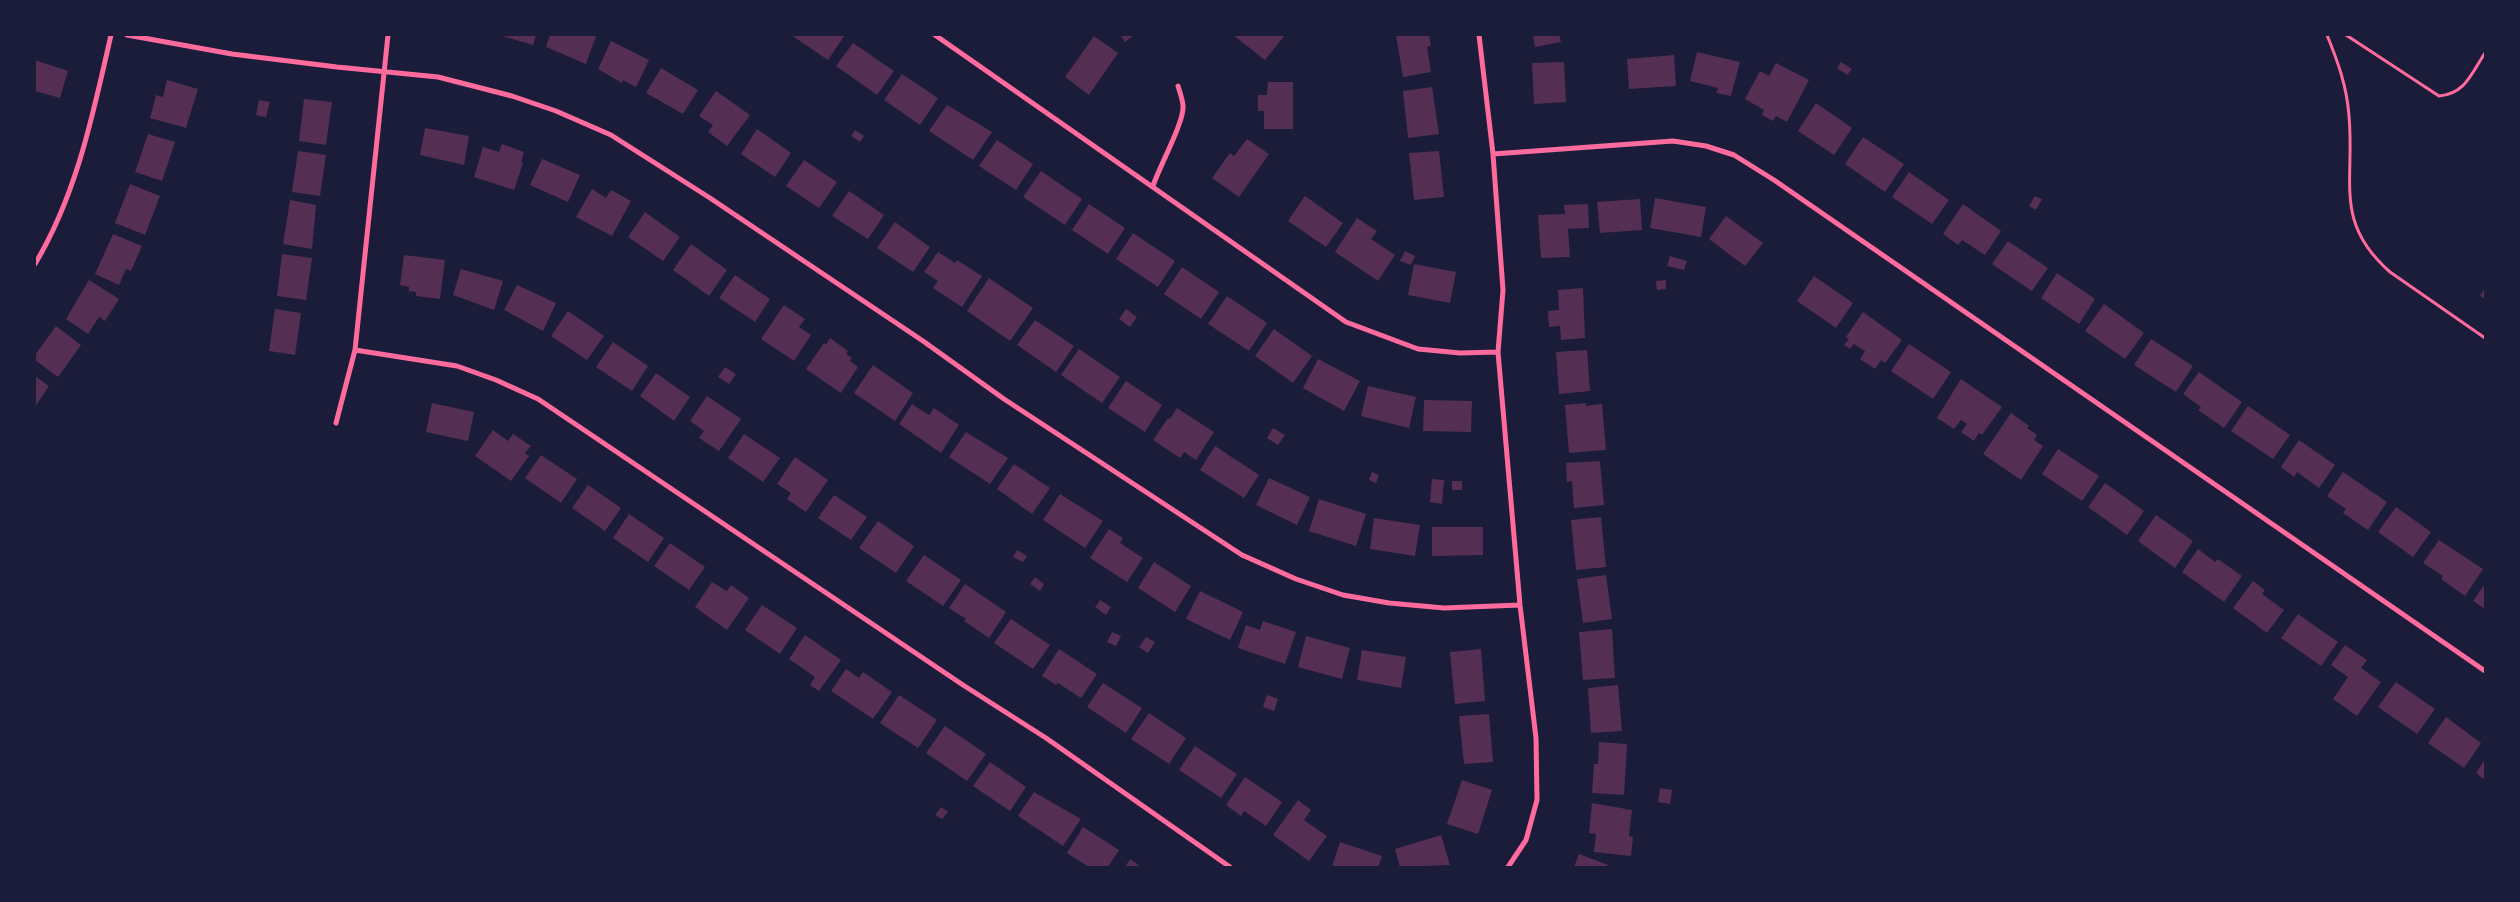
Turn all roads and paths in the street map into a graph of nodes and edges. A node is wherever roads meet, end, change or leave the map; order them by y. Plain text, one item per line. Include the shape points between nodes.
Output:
1 (111, 35) edge
2 (127, 35) edge
3 (388, 35) edge
4 (935, 35) edge
5 (1479, 35) edge
6 (2328, 35) edge
7 (2346, 35) edge
8 (2485, 53) edge
9 (383, 71) junction
10 (1178, 86) dead end
11 (1493, 154) junction
12 (1153, 186) junction
13 (35, 264) edge
14 (2485, 338) edge
15 (355, 350) junction
16 (1498, 352) junction
17 (336, 423) dead end
18 (1520, 605) junction
19 (2485, 671) edge
20 (1228, 867) edge
21 (1508, 867) edge

1 - 13 street via 88,138 49,240
2 - 9 street via 232,54
3 - 9 street
4 - 12 street
5 - 11 street
6 - 14 path via 2345,85 2350,118 2355,228 2376,260 2390,272
7 - 8 path via 2438,96 2460,90
9 - 15 street
9 - 18 street via 438,77 512,96 556,111 611,136 710,198 1004,399 1242,555 1296,579 1343,594 1389,603 1444,608
10 - 12 street via 1183,106 1177,130
11 - 16 street via 1503,290
11 - 19 street via 1673,141 1706,146 1734,155
12 - 16 street via 1346,322 1418,348 1460,353
15 - 17 street
15 - 20 street via 457,366 538,399 962,685 1046,738
16 - 18 street
18 - 21 street via 1535,728 1537,800 1526,840

